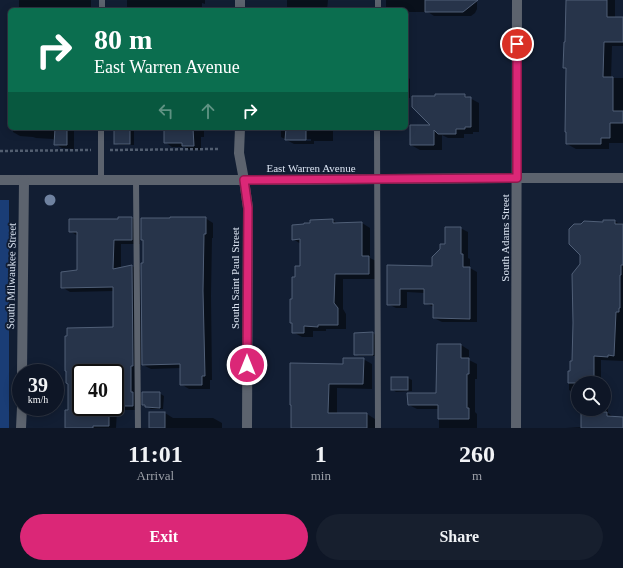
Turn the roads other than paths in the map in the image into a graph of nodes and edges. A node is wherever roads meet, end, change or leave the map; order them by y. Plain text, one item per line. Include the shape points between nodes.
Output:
1 (517, 0) edge
2 (101, 130) edge
3 (240, 130) edge
4 (377, 130) edge
5 (517, 178) junction
6 (623, 178) edge
7 (377, 179) junction
8 (0, 180) edge
9 (24, 180) junction
10 (101, 180) junction
11 (136, 180) junction
12 (244, 180) junction
13 (22, 364) edge
14 (22, 416) edge
15 (22, 428) edge
16 (138, 428) edge
17 (247, 428) edge
18 (378, 428) edge
19 (516, 428) edge

1 - 5 street, South Adams Street
2 - 10 lane
3 - 12 street, South Saint Paul Street
4 - 7 lane
5 - 6 street, East Warren Avenue
5 - 7 street, East Warren Avenue
5 - 19 street, South Adams Street
7 - 12 street, East Warren Avenue
7 - 18 lane
8 - 9 street, East Warren Avenue
9 - 10 street, East Warren Avenue
9 - 13 street, South Milwaukee Street
10 - 11 street, East Warren Avenue
11 - 12 street, East Warren Avenue
11 - 16 lane
12 - 17 street, South Saint Paul Street via 248,208
14 - 15 street

